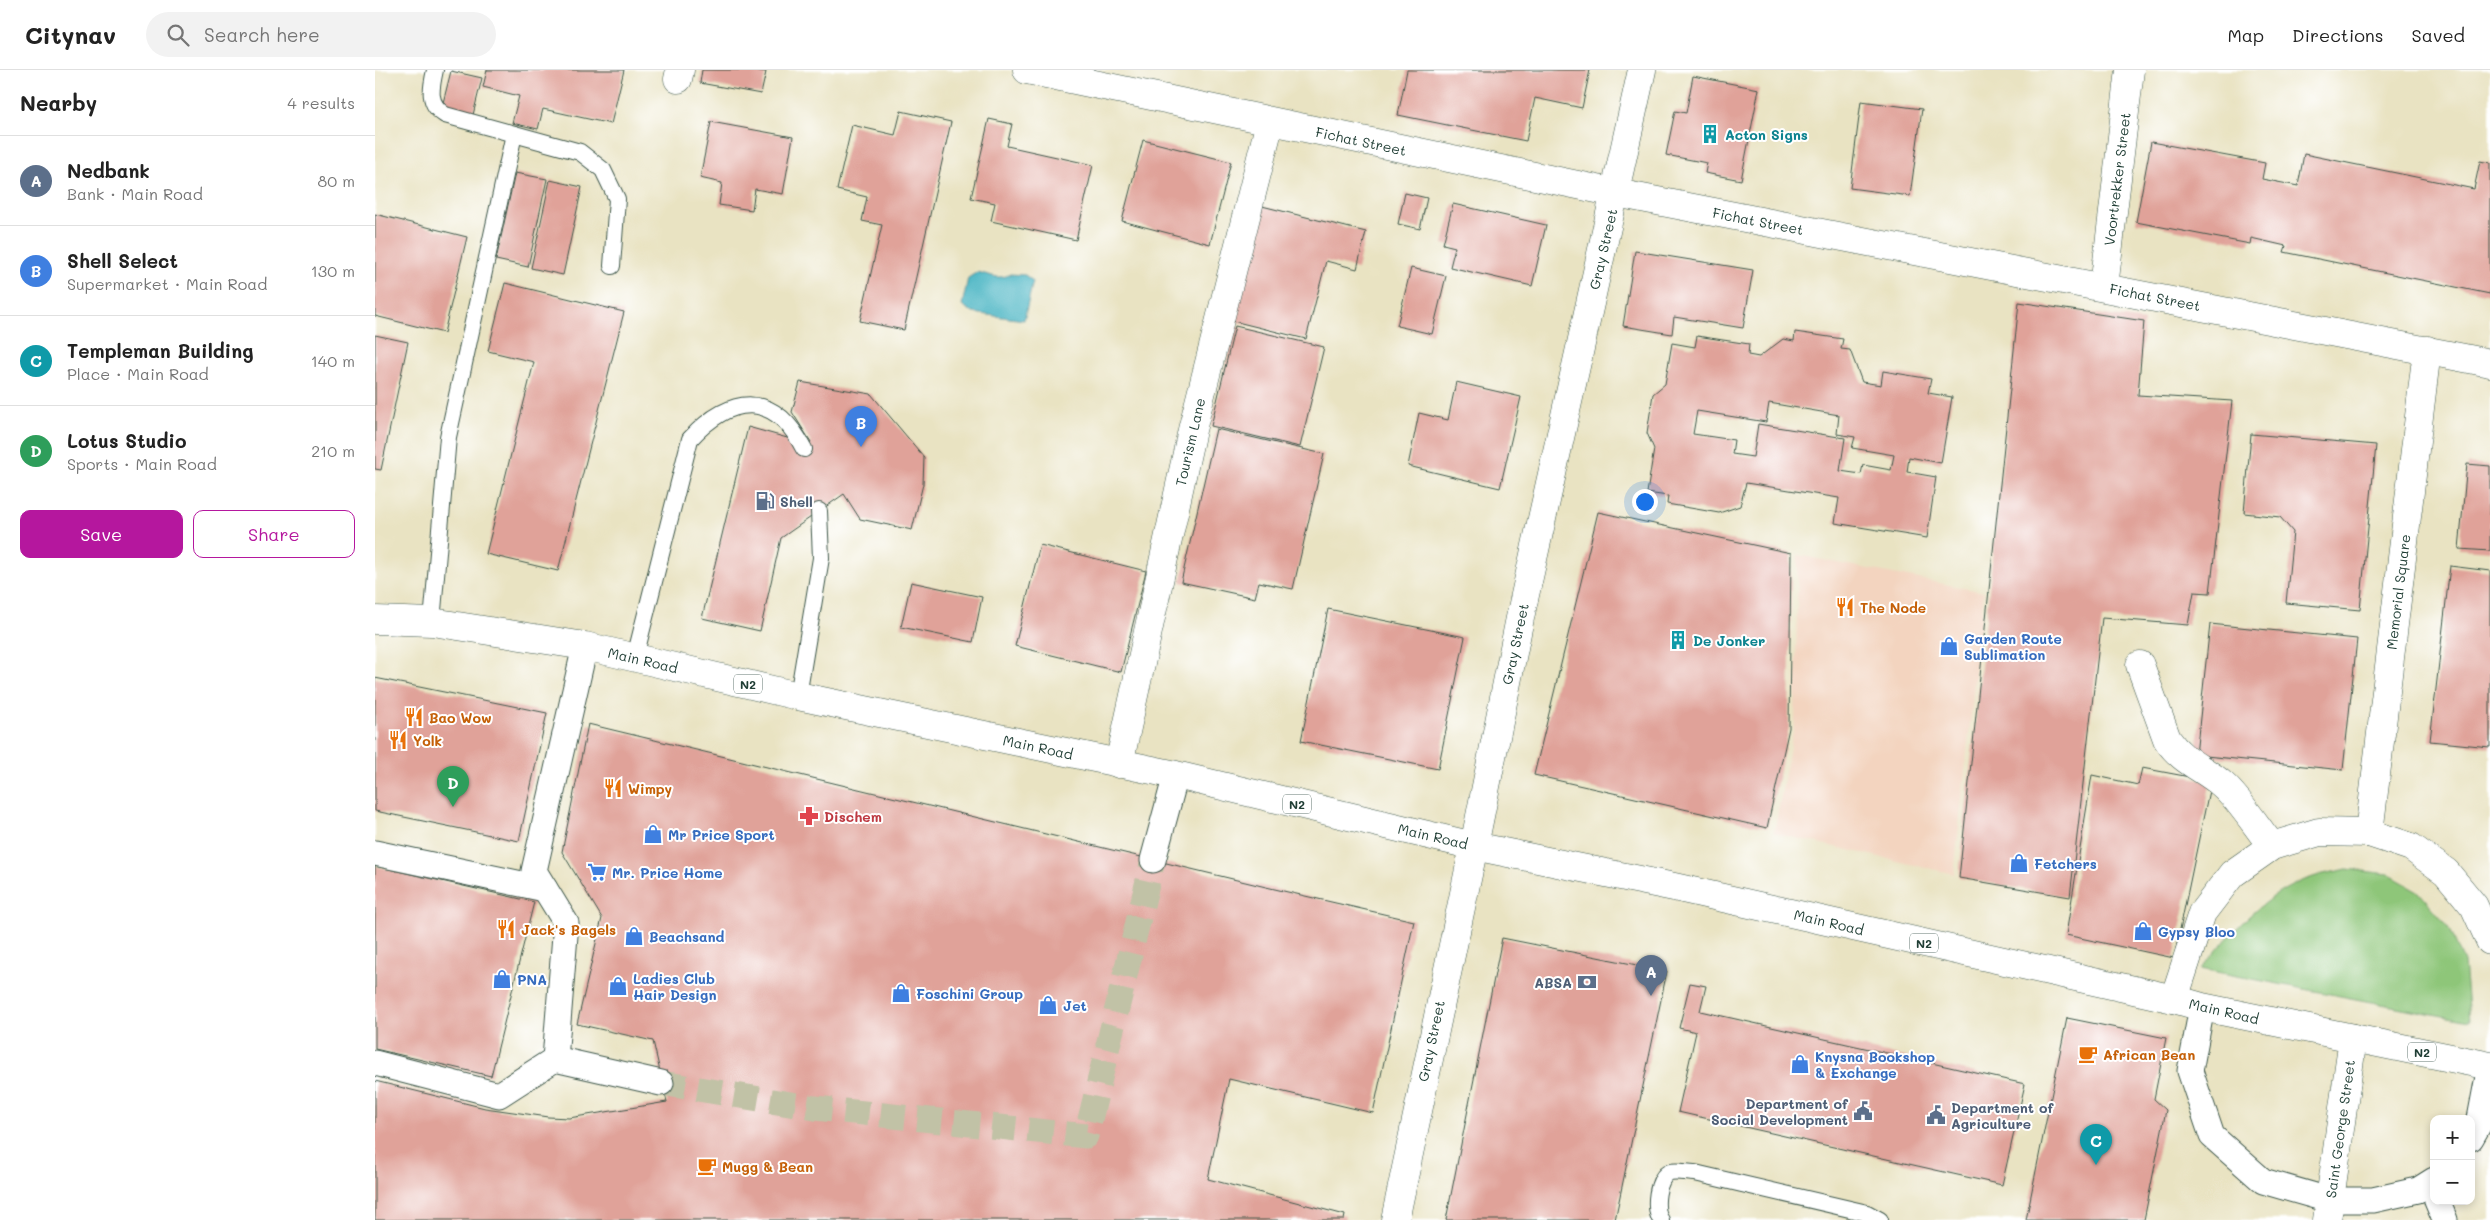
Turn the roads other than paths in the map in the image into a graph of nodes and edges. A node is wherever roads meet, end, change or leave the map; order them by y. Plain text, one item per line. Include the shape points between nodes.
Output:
1 (435, 70) edge
2 (1027, 70) edge
3 (1642, 70) edge
4 (2130, 70) edge
5 (1270, 122) junction
6 (513, 134) junction
7 (1616, 194) junction
8 (612, 266) dead end
9 (2104, 287) junction
10 (2427, 350) junction
11 (2490, 363) edge
12 (804, 449) dead end
13 (819, 512) dead end
14 (375, 620) edge
15 (432, 622) junction
16 (585, 646) junction
17 (635, 657) junction
18 (2140, 665) dead end
19 (798, 696) junction
20 (1119, 764) junction
21 (1176, 775) junction
22 (2369, 833) junction
23 (1474, 846) junction
24 (2272, 846) junction
25 (375, 853) edge
26 (1153, 860) tunnel mouth
27 (545, 889) junction
28 (2490, 941) edge
29 (2173, 999) junction
30 (2202, 1007) junction
31 (2353, 1038) junction
32 (555, 1059) junction
33 (375, 1063) edge
34 (2490, 1066) edge
35 (661, 1083) tunnel mouth
36 (2475, 1131) edge
37 (2430, 1189) edge
38 (2440, 1205) edge
39 (2328, 1210) edge
40 (1395, 1220) edge
41 (1661, 1220) edge
42 (1880, 1220) edge
43 (2445, 1220) edge

1 - 6 lane via 432,98 440,111
2 - 5 main road, Fichat Street
3 - 7 main road, Gray Street
4 - 9 main road, Voortrekker Street
5 - 7 main road, Fichat Street
5 - 20 main road, Tourism Lane via 1192,430
6 - 8 lane via 580,152 603,170 617,199
6 - 15 lane via 448,437
7 - 9 main road, Fichat Street
7 - 23 main road, Gray Street via 1521,613
9 - 10 main road, Fichat Street
10 - 11 main road, Fichat Street
10 - 22 main road, Memorial Square
12 - 17 lane via 775,411 759,406 744,405 725,411 705,422 690,439
13 - 19 lane via 821,558
14 - 15 main road, Main Road / N2
15 - 16 main road, Main Road / N2
16 - 17 main road, Main Road / N2
16 - 27 street via 534,871
17 - 19 main road, Main Road / N2
18 - 24 main road via 2174,750 2224,786
19 - 20 main road, Main Road / N2
20 - 21 main road, Main Road / N2
21 - 23 main road, Main Road / N2
21 - 26 street
22 - 24 main road via 2319,832
22 - 28 main road via 2411,847 2446,872 2474,906
23 - 29 main road, Main Road / N2 via 1675,887
23 - 40 main road, Gray Street
24 - 29 main road via 2232,874 2202,914
25 - 27 street
27 - 32 street via 566,923
29 - 30 main road, Main Road / N2
30 - 31 main road, Main Road / N2
30 - 39 street via 2190,1070 2211,1136 2263,1181
31 - 34 main road, Main Road / N2
31 - 39 main road, Saint George Street
32 - 33 street via 499,1095
32 - 35 street
34 - 36 street
37 - 39 street
38 - 43 street
41 - 42 lane via 1657,1210 1660,1185 1669,1172 1678,1172 1867,1213

